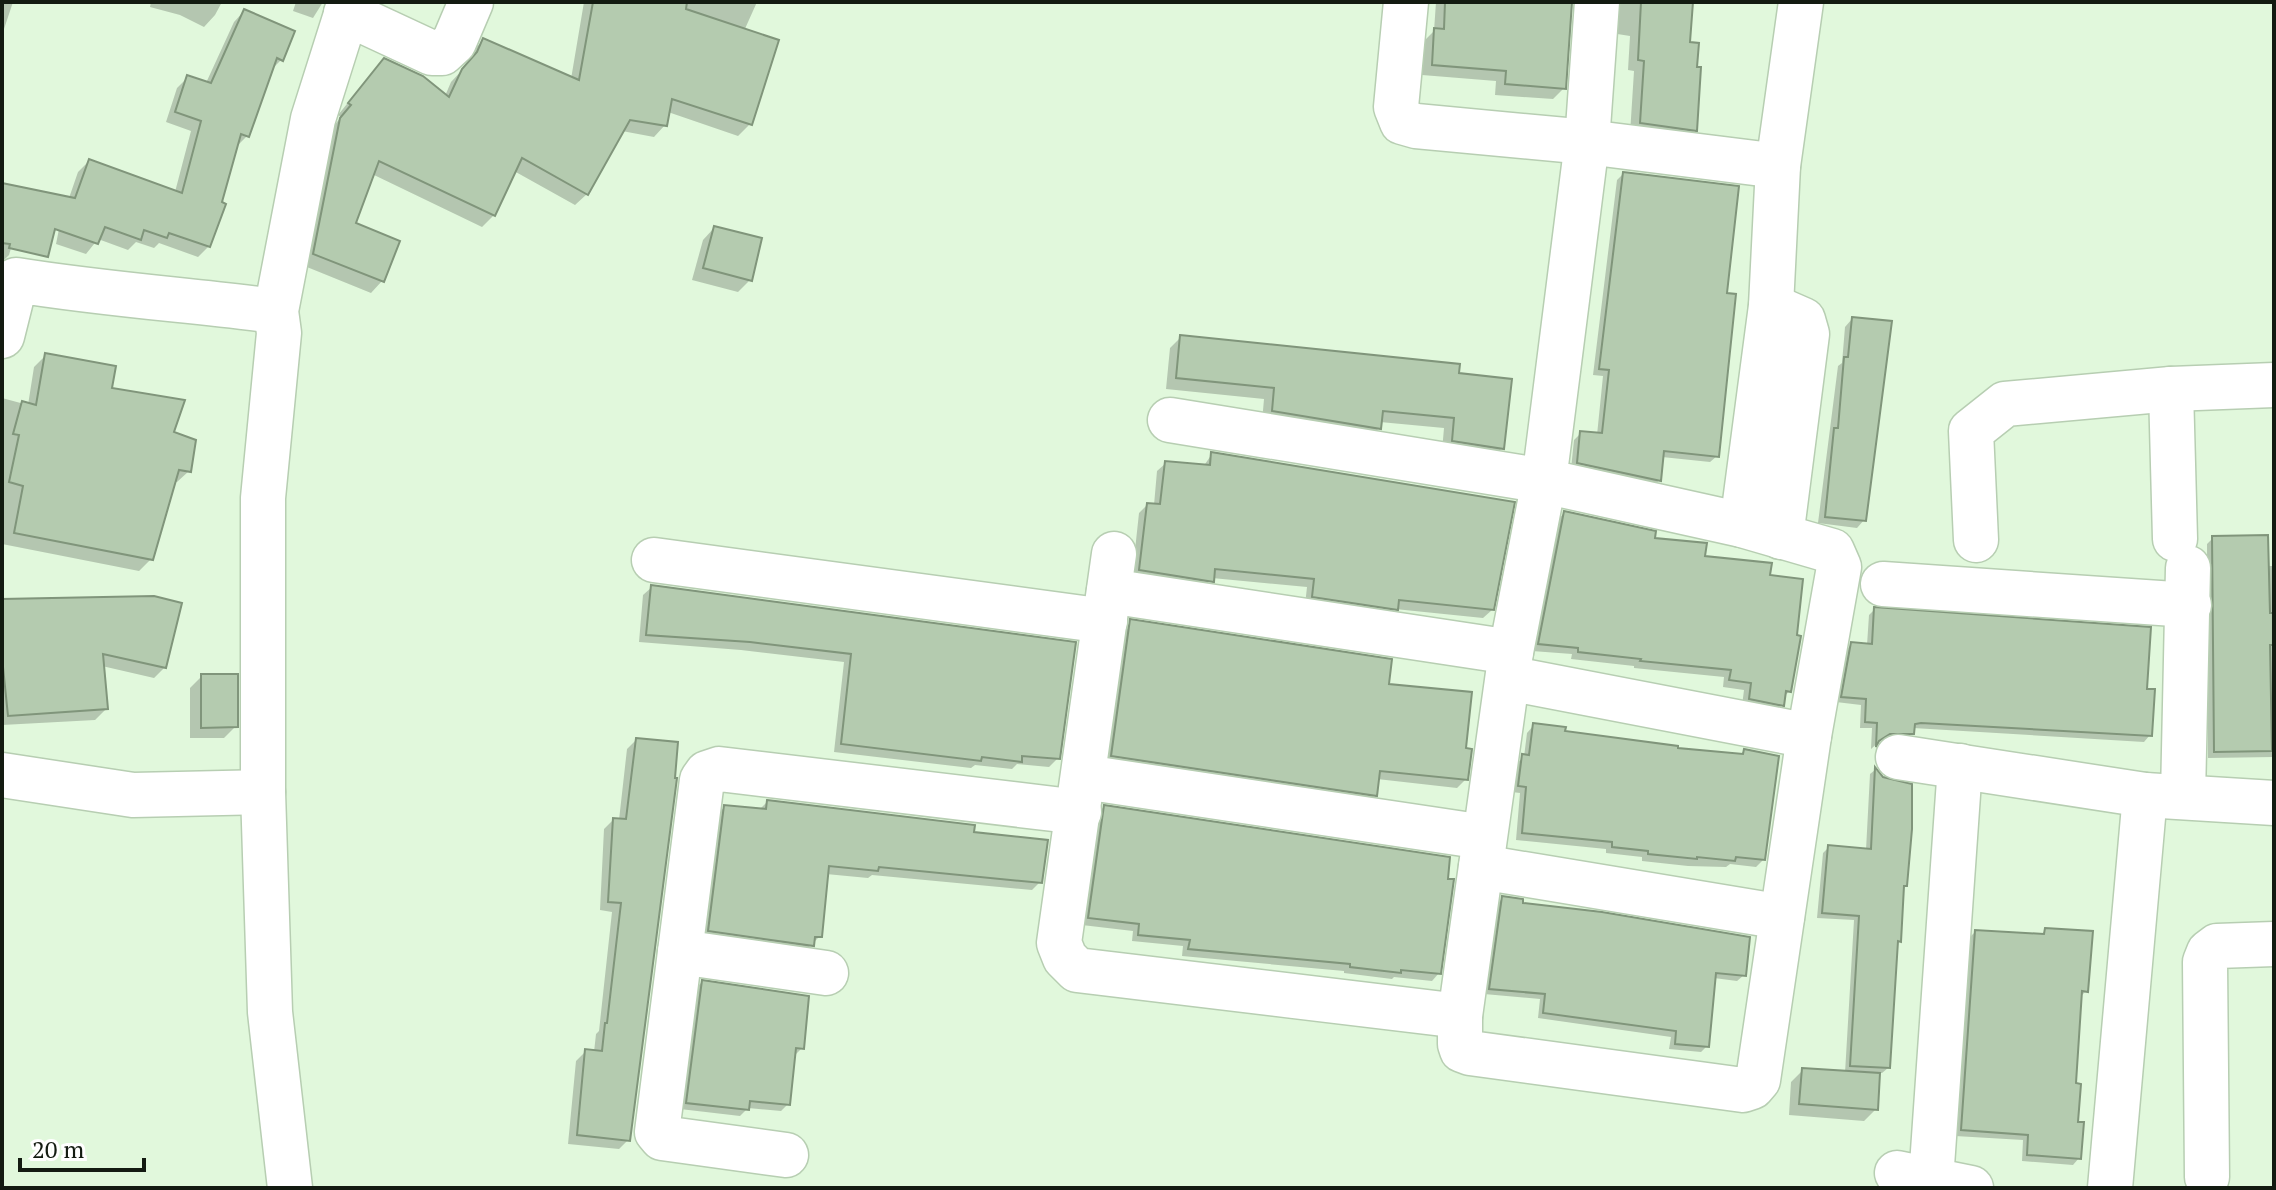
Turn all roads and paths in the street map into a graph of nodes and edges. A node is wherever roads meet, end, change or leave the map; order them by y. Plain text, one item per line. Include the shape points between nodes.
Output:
1 (471, 2) edge
2 (1406, 2) edge
3 (1597, 2) edge
4 (1801, 2) edge
5 (348, 7) edge
6 (1587, 142) junction
7 (1778, 166) junction
8 (9, 278) edge
9 (276, 311) junction
10 (2, 336) edge
11 (2274, 385) edge
12 (2171, 389) junction
13 (1170, 420) dead end
14 (1544, 481) junction
15 (1761, 531) junction
16 (1976, 540) dead end
17 (654, 560) dead end
18 (2184, 571) junction
19 (1883, 584) dead end
20 (1110, 589) junction
21 (1509, 665) junction
22 (1809, 736) junction
23 (1898, 757) dead end
24 (1960, 766) junction
25 (2, 775) edge
26 (263, 792) junction
27 (1081, 794) junction
28 (2164, 796) junction
29 (2274, 803) edge
30 (1482, 852) junction
31 (1782, 917) junction
32 (2274, 944) edge
33 (680, 952) junction
34 (826, 973) dead end
35 (1460, 1016) junction
36 (786, 1155) dead end
37 (2207, 1177) dead end
38 (1933, 1180) edge
39 (290, 1188) edge
40 (2110, 1188) edge

1 - 5 street via 454,42 442,53 432,53
2 - 6 street via 1396,107 1402,122
3 - 6 street
4 - 7 street
5 - 9 street via 313,119
6 - 7 street
6 - 14 street
7 - 15 street via 1771,306 1803,320 1807,334
8 - 9 street
8 - 10 street
9 - 26 street via 279,333 263,498
11 - 12 street
12 - 16 street via 2005,404 1971,431
12 - 18 street
13 - 14 street
14 - 15 street
14 - 21 street
15 - 22 street via 1832,551 1839,567
17 - 20 street
18 - 19 street
18 - 28 street
20 - 21 street
20 - 27 street
21 - 22 street
21 - 30 street
22 - 31 street
23 - 24 street
24 - 28 street
24 - 38 street
25 - 26 street via 133,795
26 - 39 street via 270,1012
27 - 30 street
27 - 33 street via 712,770 702,780
27 - 35 street via 1059,943 1077,970
28 - 29 street
28 - 40 street
30 - 31 street
30 - 35 street
31 - 35 street via 1758,1080 1748,1089 1470,1053 1460,1044
32 - 37 street via 2217,946 2205,962
33 - 34 street
33 - 36 street via 658,1135

